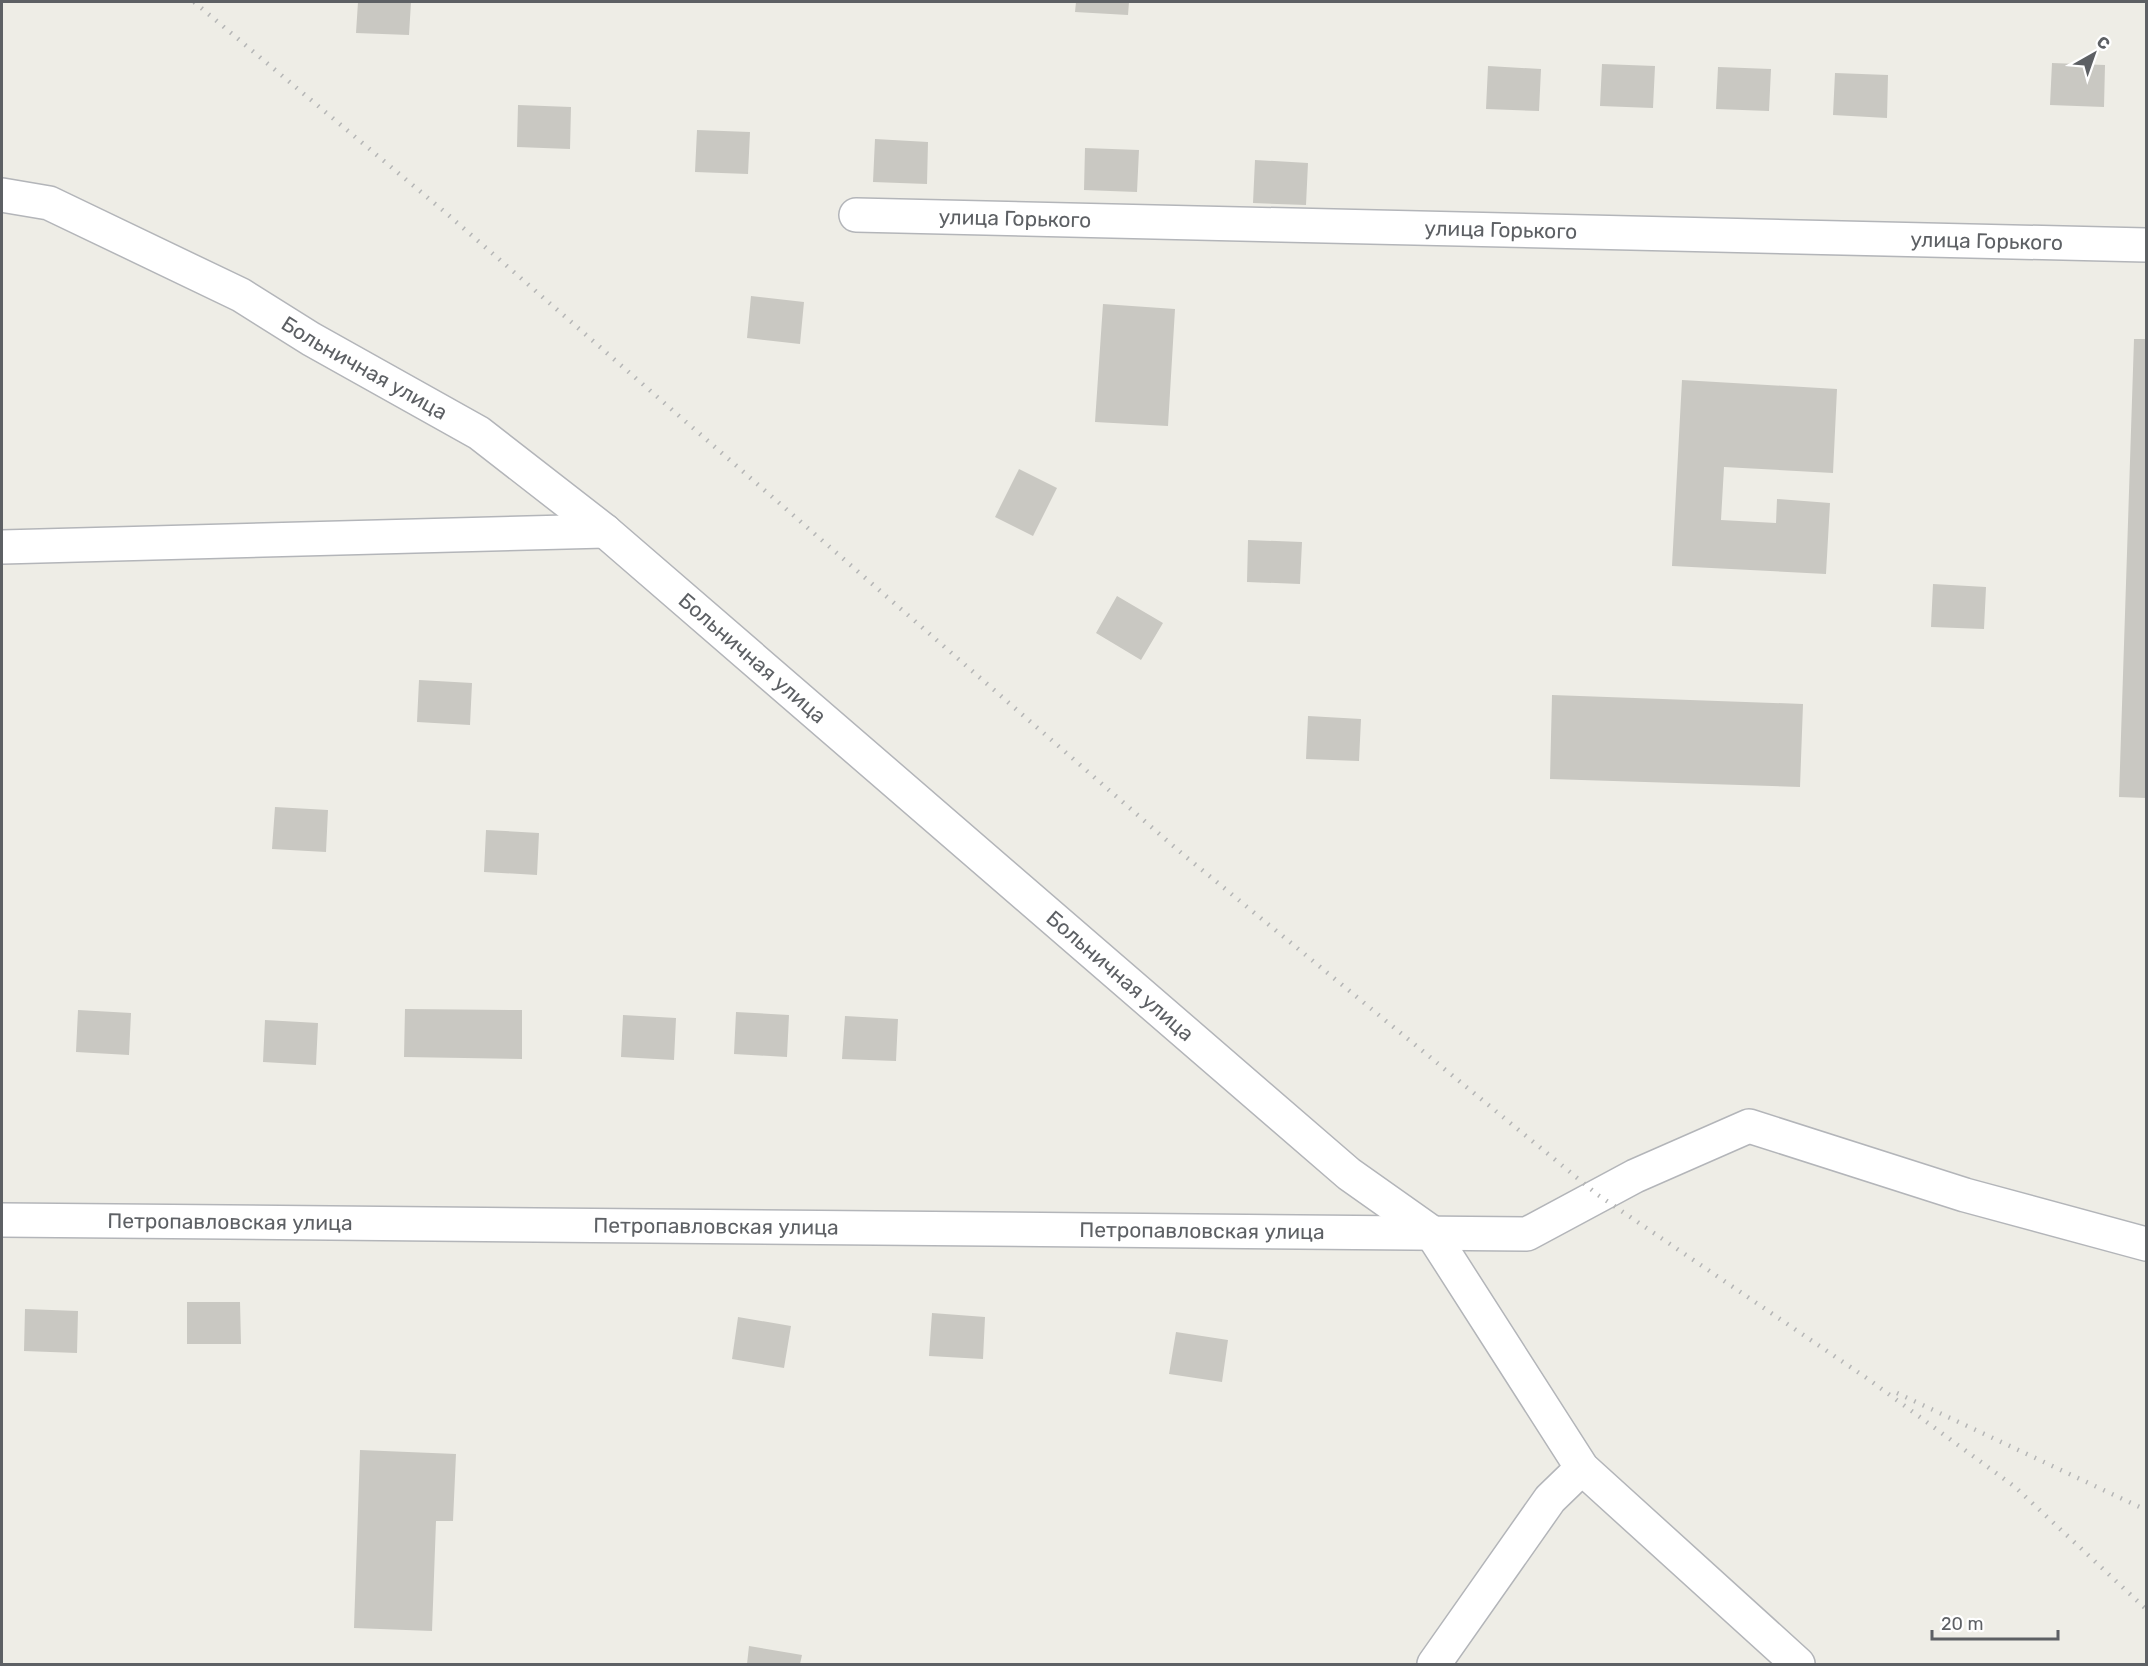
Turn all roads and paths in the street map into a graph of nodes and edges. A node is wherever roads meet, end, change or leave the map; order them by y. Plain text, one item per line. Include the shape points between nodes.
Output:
1 (2, 195) edge
2 (856, 215) dead end
3 (2146, 245) edge
4 (605, 531) junction
5 (2, 547) edge
6 (2, 1220) edge
7 (1431, 1232) junction
8 (2146, 1244) edge
9 (1582, 1468) junction
10 (1434, 1665) edge
11 (1798, 1665) edge

1 - 4 street, Больничная улица via 49,203 241,295 479,433
2 - 3 street, улица Горького
4 - 5 street
4 - 7 street, Больничная улица via 1349,1174
6 - 7 street, Петропавловская улица
7 - 8 street, Петропавловская улица via 1527,1234 1635,1176 1749,1126 1965,1194
7 - 9 street
9 - 10 street via 1550,1498
9 - 11 street

